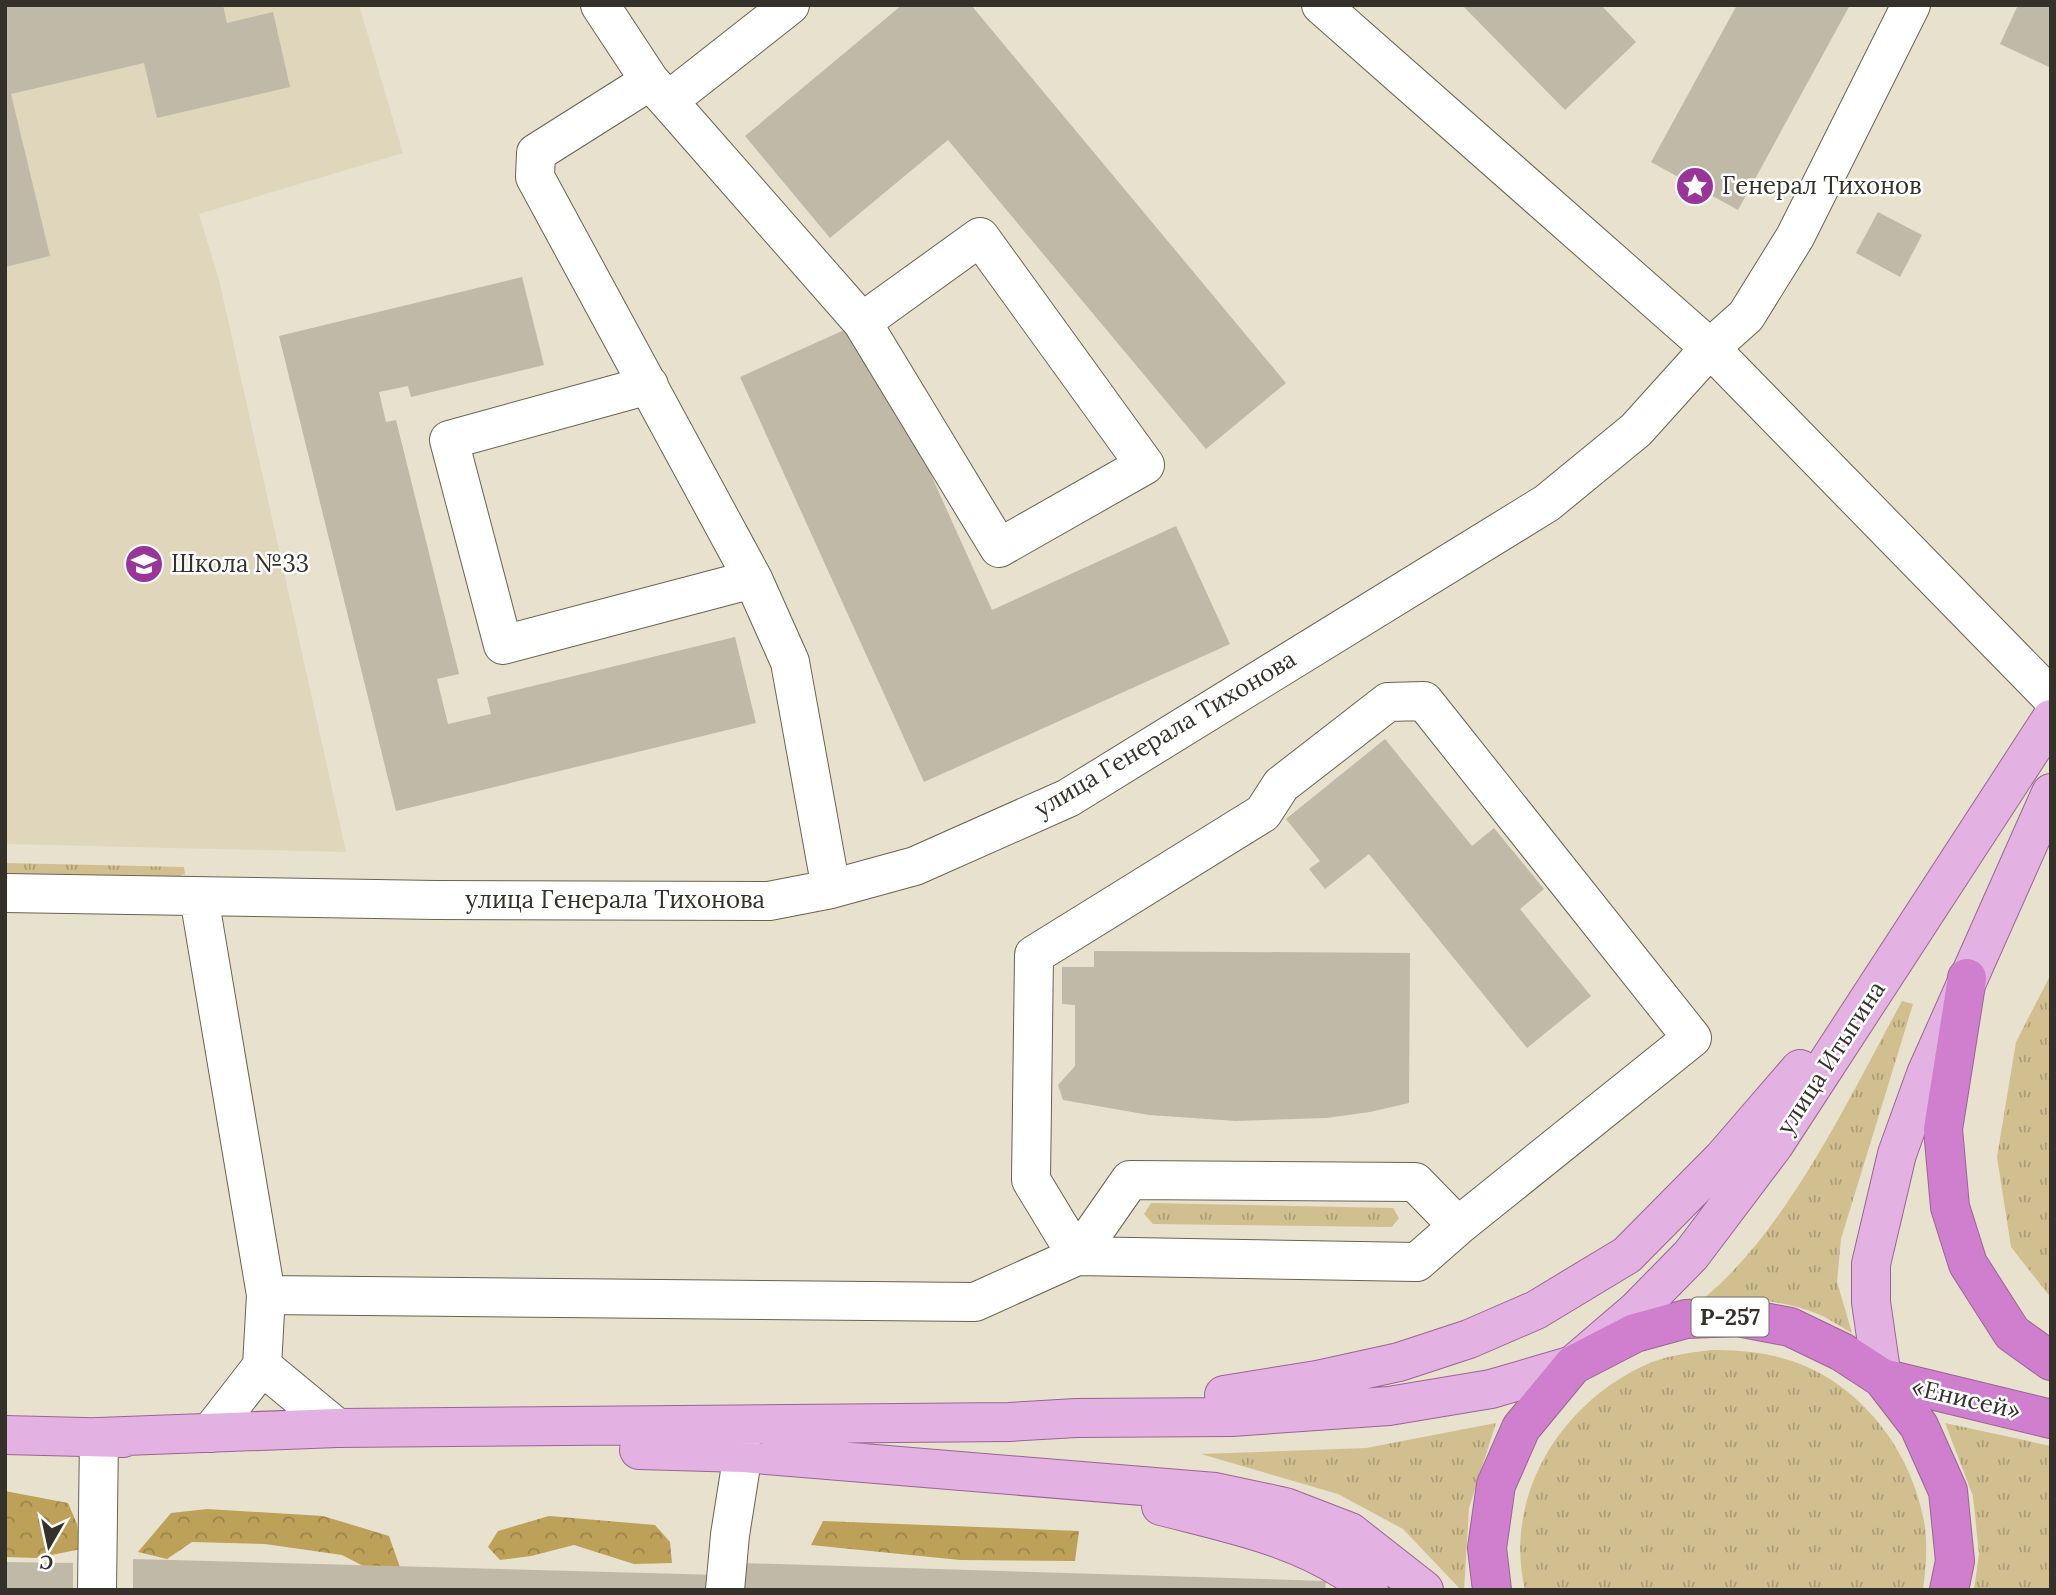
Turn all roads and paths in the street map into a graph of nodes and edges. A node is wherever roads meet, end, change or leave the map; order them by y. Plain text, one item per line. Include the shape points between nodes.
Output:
1 (600, 5) edge
2 (790, 5) edge
3 (1321, 5) edge
4 (1911, 5) edge
5 (659, 91) junction
6 (862, 322) junction
7 (1710, 348) junction
8 (649, 385) junction
9 (753, 579) junction
10 (2051, 697) edge
11 (2051, 719) edge
12 (2051, 793) edge
13 (831, 889) junction
14 (5, 893) edge
15 (199, 897) junction
16 (1896, 959) junction
17 (1967, 978) junction
18 (1458, 1226) junction
19 (1077, 1256) junction
20 (266, 1296) junction
21 (2051, 1361) edge
22 (1573, 1365) junction
23 (262, 1366) junction
24 (1882, 1378) junction
25 (1076, 1418) junction
26 (2051, 1419) edge
27 (337, 1428) junction
28 (210, 1433) junction
29 (5, 1435) edge
30 (99, 1437) junction
31 (743, 1453) junction
32 (1036, 1476) junction
33 (97, 1590) edge
34 (725, 1590) edge
35 (1369, 1590) edge
36 (1424, 1590) edge
37 (1492, 1590) edge
38 (1949, 1590) edge

1 - 5 street
2 - 5 street
3 - 7 street
4 - 7 street, улица Генерала Тихонова via 1795,237 1746,316
5 - 6 street
5 - 8 street via 536,153 535,177
6 - 6 street via 999,548 1145,465 980,237
7 - 10 street
7 - 13 street, улица Генерала Тихонова via 1636,430 1547,503 1080,790 915,866
8 - 9 street
8 - 9 street via 449,440 503,645
9 - 13 street via 790,662
11 - 16 main road, улица Итыгина
12 - 17 main road
13 - 15 street, улица Генерала Тихонова via 769,901
14 - 15 street, улица Генерала Тихонова
15 - 20 street
16 - 22 main road, улица Итыгина via 1774,1145 1691,1255
16 - 25 main road via 1724,1157 1627,1255 1536,1310 1399,1362 1317,1380
17 - 21 highway via 1943,1129 1950,1207 1968,1264 2012,1333
17 - 24 main road via 1897,1154 1871,1264 1871,1302
18 - 19 street via 1417,1262
18 - 19 street via 1415,1182 1130,1180
18 - 19 street via 1692,1038 1424,701 1388,702 1281,785 1263,813 1034,955 1031,1180
19 - 20 street via 975,1302
20 - 23 street
22 - 24 highway, «Енисей» / Р-257 via 1635,1333 1686,1319 1738,1317 1790,1327
22 - 25 main road via 1491,1389 1389,1406 1231,1417
22 - 37 highway, «Енисей» / Р-257 via 1521,1428 1496,1485 1487,1548
23 - 27 street
23 - 28 street
24 - 26 highway, «Енисей» / Р-257
24 - 38 highway, «Енисей» / Р-257 via 1919,1426 1948,1491 1955,1561
25 - 27 main road
27 - 28 main road
28 - 30 main road
29 - 30 main road
30 - 31 main road
30 - 33 street
31 - 32 main road
31 - 34 street
32 - 35 main road via 1248,1528 1321,1555
32 - 36 main road via 1215,1492 1285,1507 1350,1532

